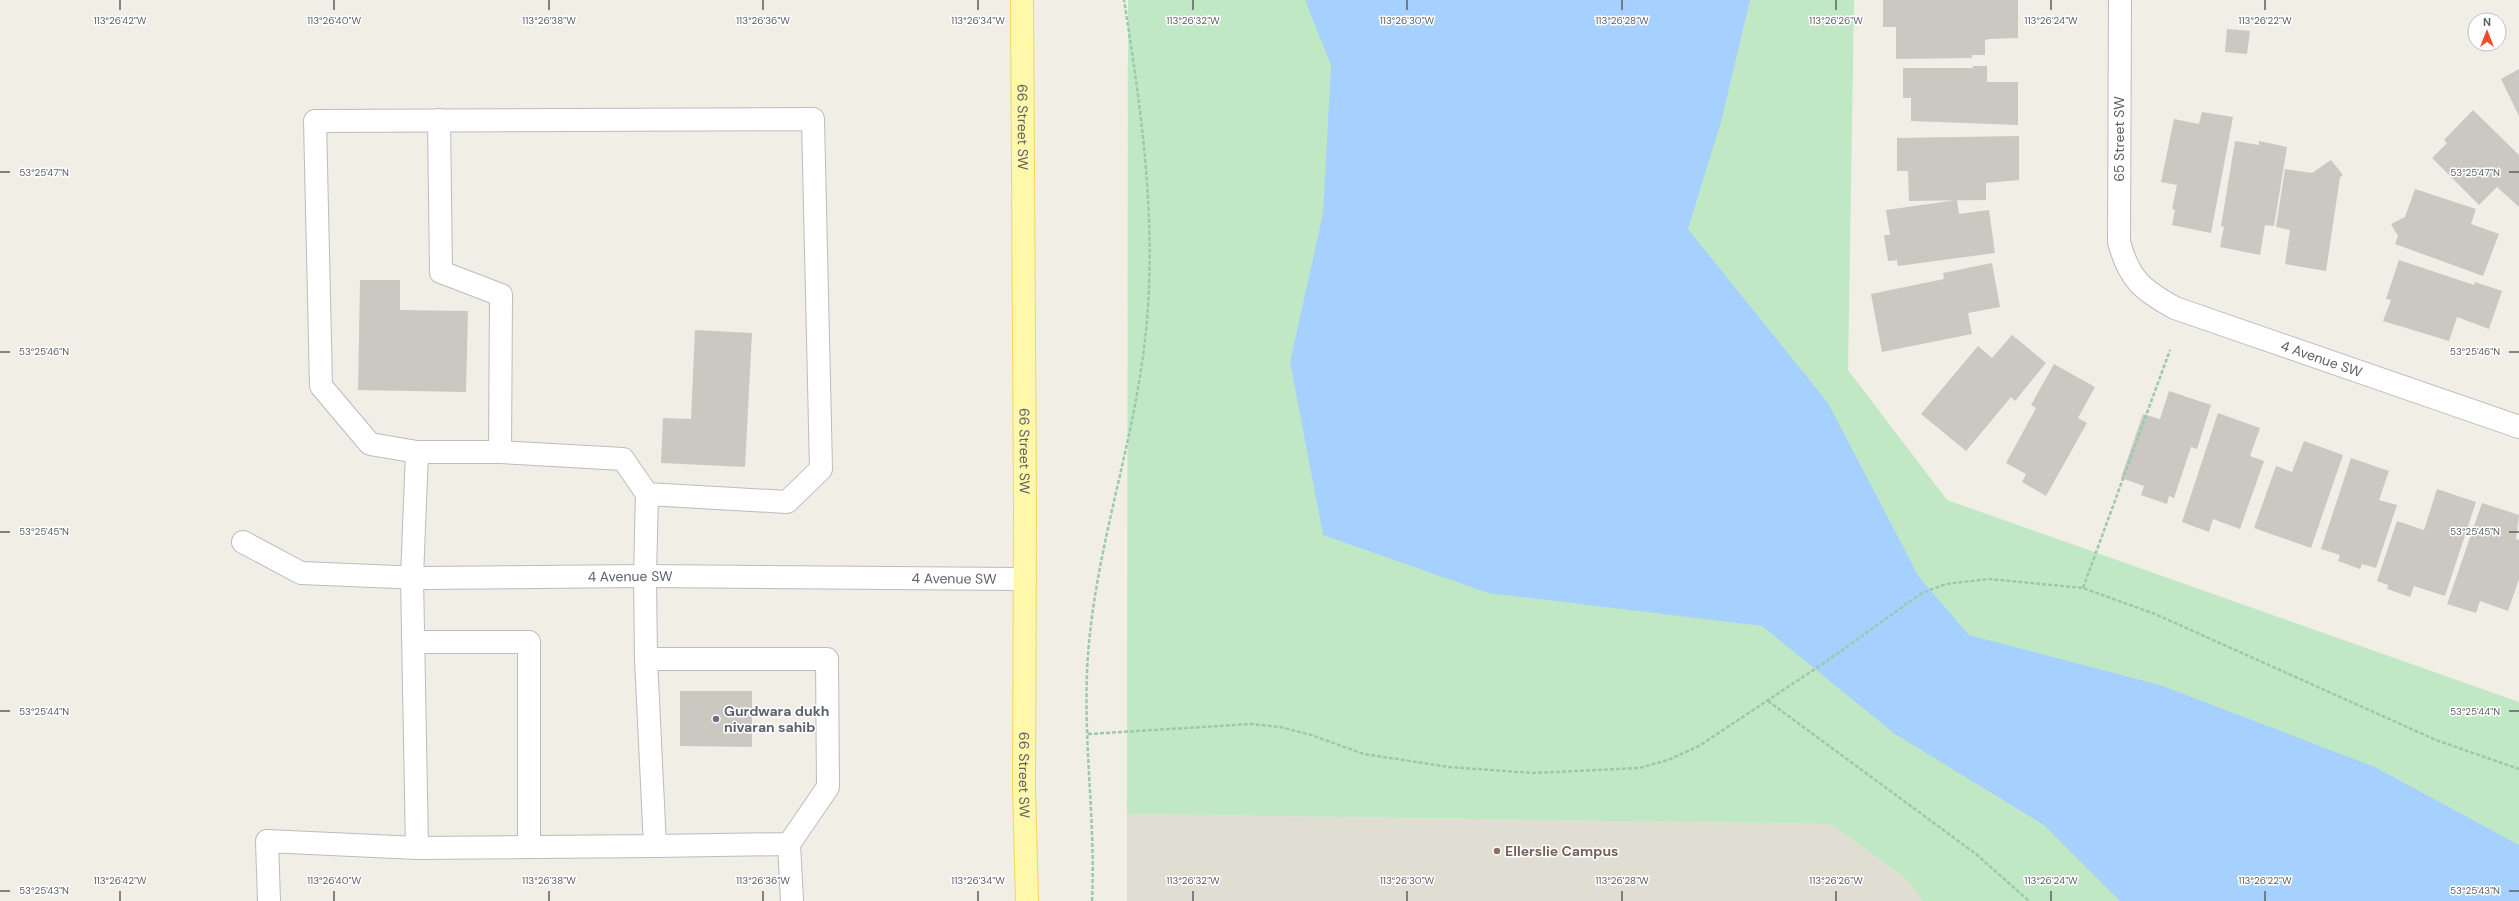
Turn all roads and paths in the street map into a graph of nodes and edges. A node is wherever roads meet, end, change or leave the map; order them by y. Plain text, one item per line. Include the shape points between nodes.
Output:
1 (1022, 0) edge
2 (1124, 0) edge
3 (2120, 0) edge
4 (439, 120) junction
5 (2132, 275) joint
6 (2170, 350) dead end
7 (2519, 427) edge
8 (417, 452) junction
9 (500, 452) junction
10 (647, 494) junction
11 (243, 542) dead end
12 (645, 576) junction
13 (412, 577) junction
14 (1025, 578) junction
15 (2083, 588) junction
16 (414, 642) junction
17 (646, 659) junction
18 (1768, 701) junction
19 (1088, 734) junction
20 (2519, 769) edge
21 (789, 844) junction
22 (655, 846) junction
23 (530, 847) junction
24 (417, 848) junction
25 (269, 901) edge
26 (792, 901) edge
27 (1027, 901) edge
28 (1092, 901) edge
29 (2029, 901) edge

1 - 14 main road, 66 Street SW
2 - 19 path via 1142,119 1148,182 1151,248 1149,312 1134,414 1094,598 1088,654
3 - 5 street, 65 Street SW via 2118,226 2124,260
4 - 8 street via 315,121 320,386 370,444
4 - 9 street via 441,272 500,295
4 - 10 street via 813,119 821,469 787,502
5 - 7 street, 4 Avenue SW via 2155,297 2175,308
6 - 15 path
8 - 9 street
8 - 13 street
9 - 10 street via 623,459
10 - 12 street
11 - 13 street, 4 Avenue SW via 301,573
12 - 13 street, 4 Avenue SW
12 - 14 street, 4 Avenue SW
12 - 17 street
13 - 16 street
14 - 27 main road, 66 Street SW via 1024,789
15 - 18 path via 1989,578 1946,584 1922,593
15 - 20 path via 2155,614 2436,740
16 - 23 street via 530,642
16 - 24 street
17 - 21 street via 827,659 828,787
17 - 22 street
18 - 19 path via 1699,746 1668,760 1639,768 1533,772 1449,767 1364,754 1311,735 1280,727 1251,724
18 - 29 path via 1976,854
19 - 28 path via 1094,868
21 - 22 street
21 - 26 street
22 - 23 street
23 - 24 street
24 - 25 street via 267,841

